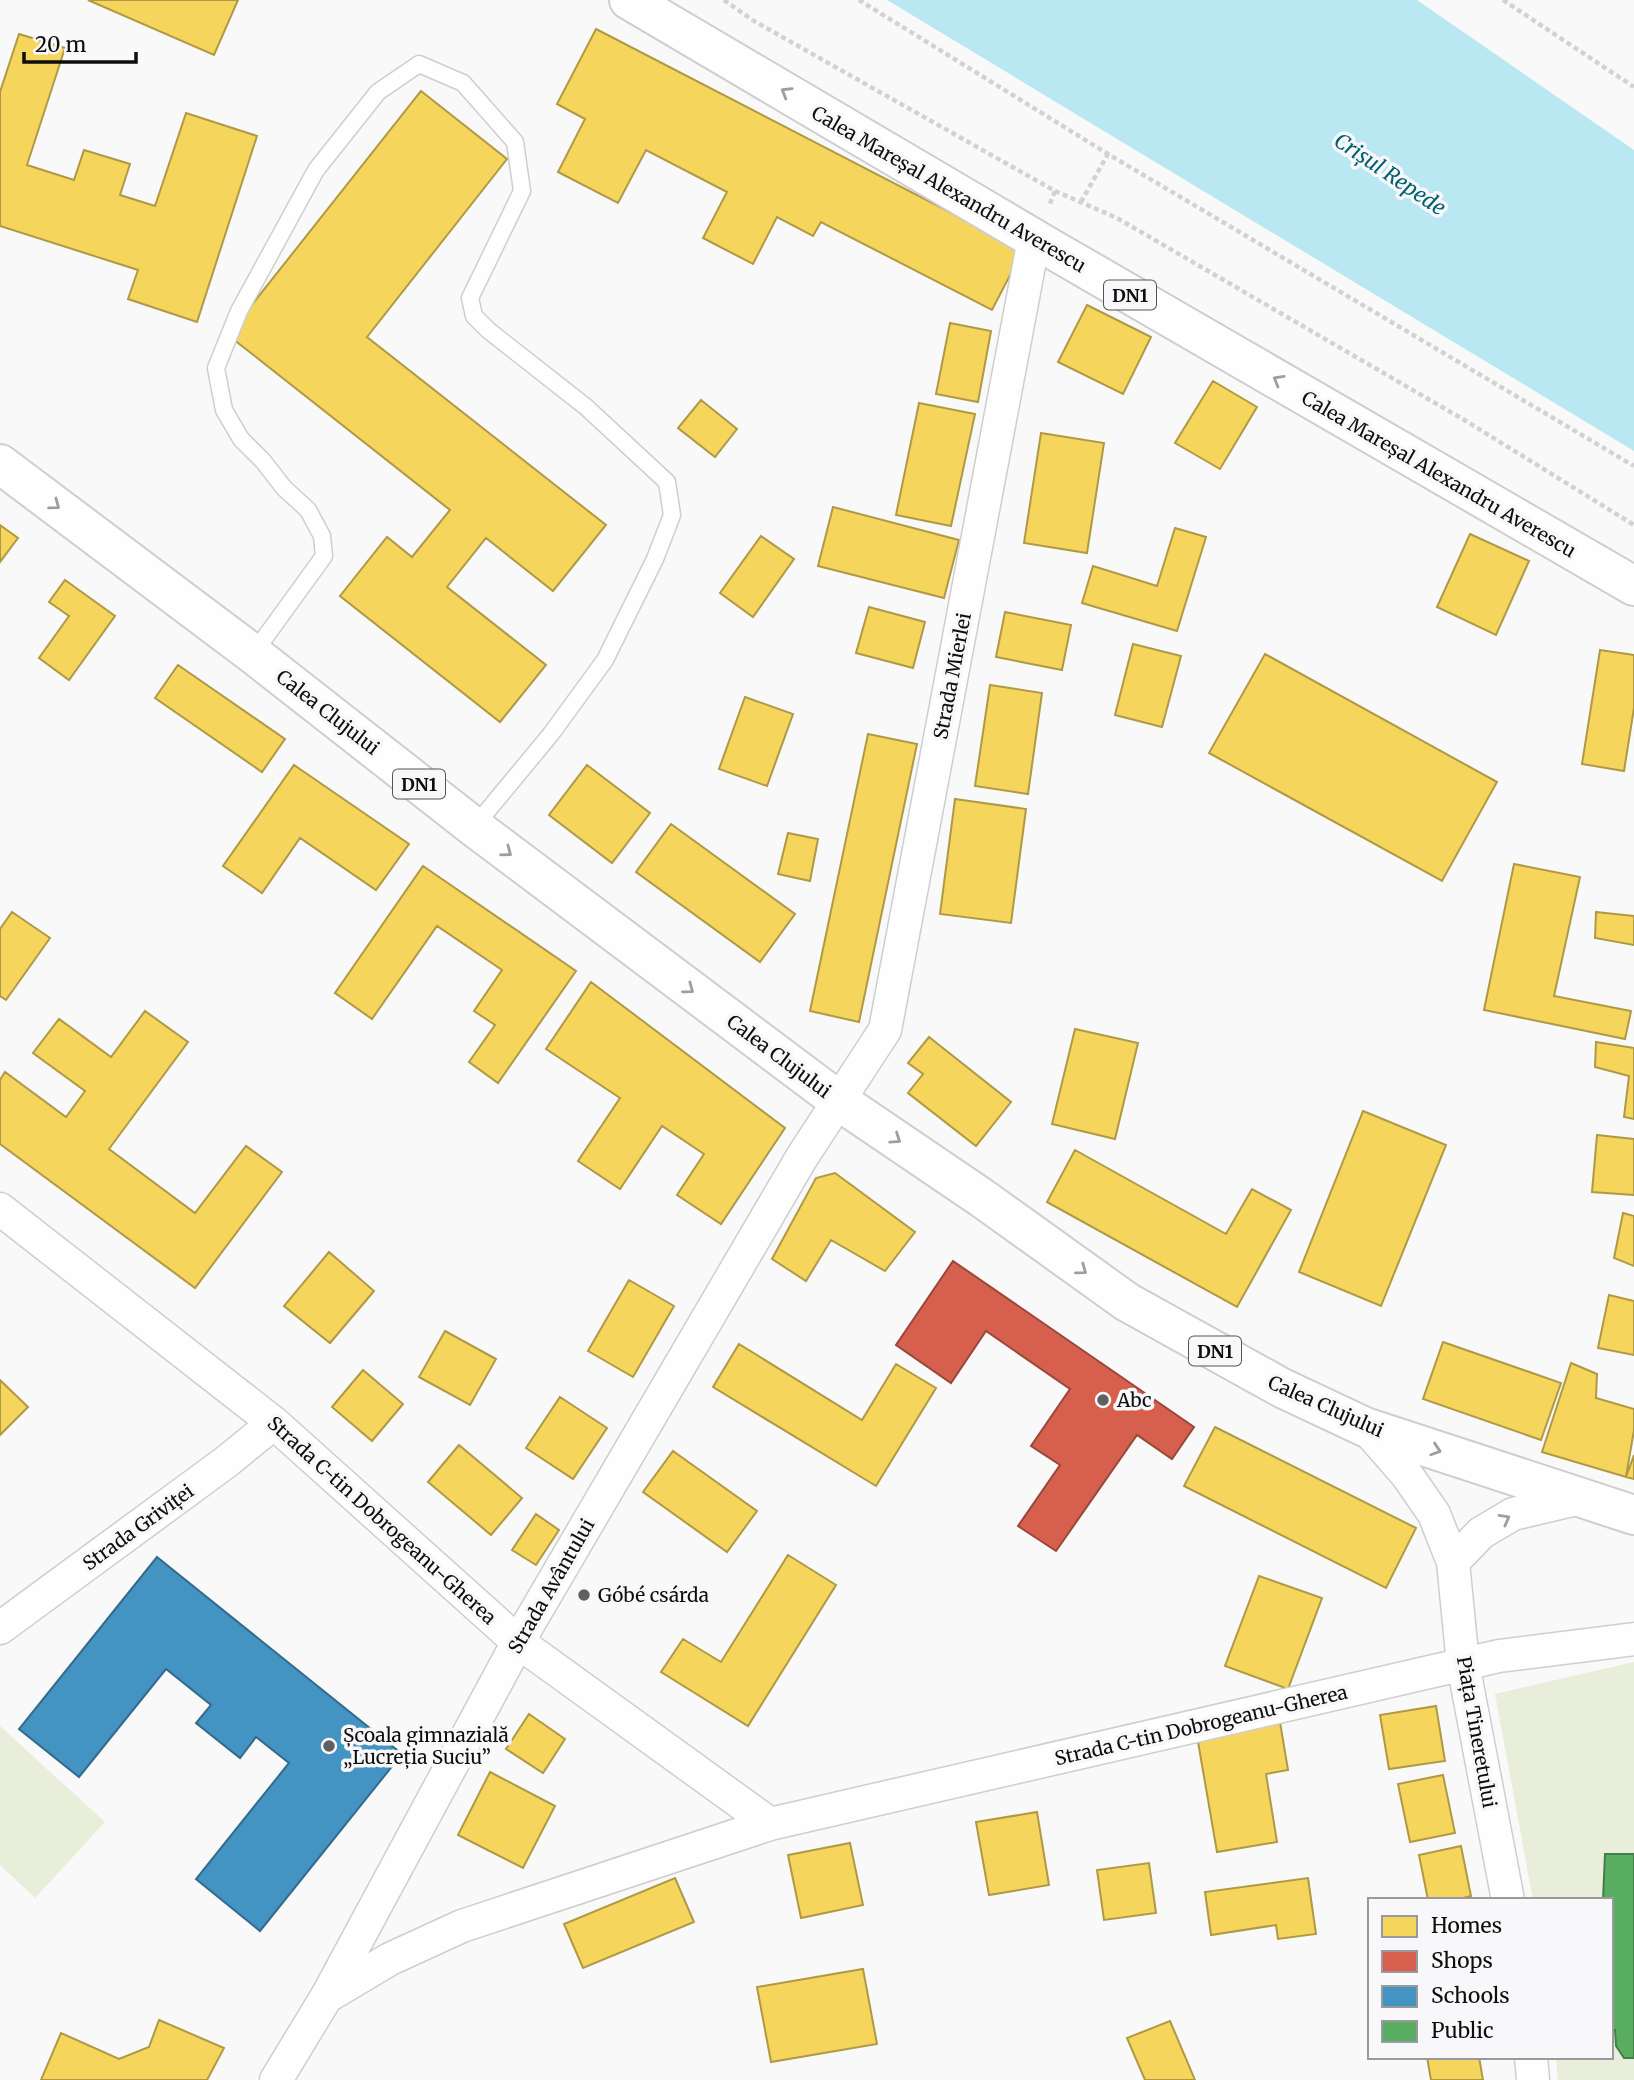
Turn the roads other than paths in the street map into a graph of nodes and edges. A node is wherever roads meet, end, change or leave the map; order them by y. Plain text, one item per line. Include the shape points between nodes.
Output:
1 (629, 0) edge
2 (1034, 239) junction
3 (0, 464) edge
4 (1634, 586) edge
5 (253, 654) junction
6 (474, 827) junction
7 (839, 1101) junction
8 (0, 1209) edge
9 (274, 1423) junction
10 (1365, 1427) junction
11 (1581, 1498) junction
12 (1634, 1515) edge
13 (1453, 1562) junction
14 (0, 1628) edge
15 (1634, 1639) edge
16 (518, 1642) junction
17 (1463, 1664) junction
18 (770, 1824) junction
19 (1508, 1898) edge
20 (327, 1996) junction
21 (1531, 2059) edge
22 (276, 2080) edge
23 (1534, 2080) edge

2 -> 1 main road, Calea Mareșal Alexandru Averescu / DN1
4 -> 2 main road, Calea Mareșal Alexandru Averescu / DN1
2 - 7 street, Strada Mierlei via 885,1030
3 -> 5 main road, Calea Clujului / DN1
5 - 6 main road, Calea Clujului / DN1
5 - 6 lane via 324,556 322,536 308,510 241,439 224,410 216,368 239,311 316,170 378,92 419,64 463,83 514,142 522,191 470,298 474,316 586,407 667,482 672,515 605,660
6 -> 7 main road, Calea Clujului / DN1
7 -> 10 main road, Calea Clujului / DN1 via 1127,1302 1282,1388
7 - 16 street, Strada Avântului
8 - 9 street, Strada C-tin Dobrogeanu-Gherea
9 - 14 street, Strada Griviței
9 - 16 street, Strada C-tin Dobrogeanu-Gherea
10 -> 11 main road, Calea Clujului / DN1
10 - 13 street, Piața Tineretului via 1434,1514
11 - 12 main road, Calea Clujului / DN1
13 -> 11 street via 1480,1533 1513,1514
13 - 17 street, Piața Tineretului
15 - 17 street, Strada C-tin Dobrogeanu-Gherea
16 - 18 street, Strada C-tin Dobrogeanu-Gherea
16 - 20 street, Strada Avântului
17 - 18 street, Strada C-tin Dobrogeanu-Gherea
17 - 19 street, Piața Tineretului
18 - 20 street, Strada C-tin Dobrogeanu-Gherea via 462,1926 390,1959
20 - 22 street, Strada Avântului
21 - 23 street

